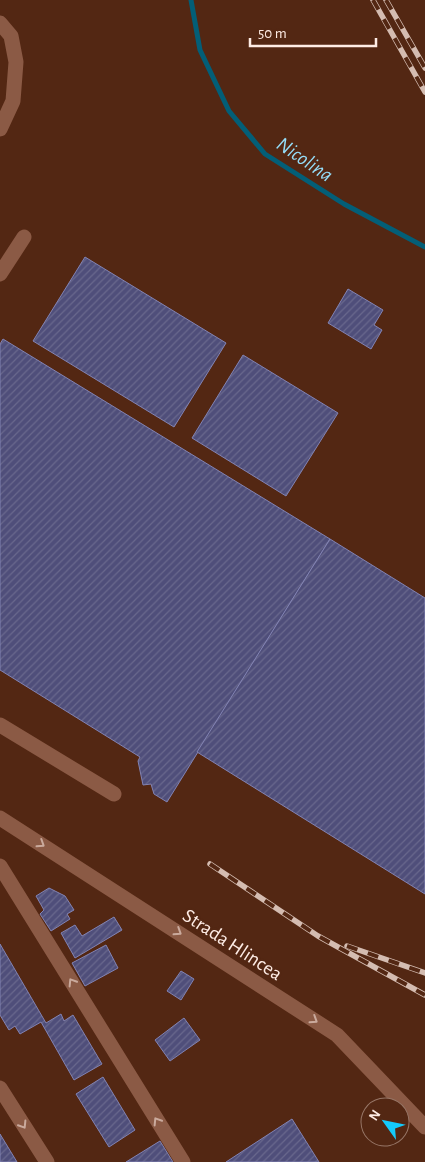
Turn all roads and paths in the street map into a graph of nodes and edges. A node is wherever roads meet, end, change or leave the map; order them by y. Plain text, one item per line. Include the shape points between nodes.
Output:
1 (0, 23) edge
2 (0, 129) edge
3 (24, 237) dead end
4 (0, 274) edge
5 (0, 726) edge
6 (114, 794) dead end
7 (0, 818) edge
8 (0, 866) edge
9 (0, 1088) edge
10 (425, 1127) edge
11 (47, 1162) edge
12 (183, 1162) edge

1 - 2 street via 11,36 16,62 13,101
3 - 4 street
5 - 6 street
7 -> 10 street, Strada Hlincea via 337,1035
12 -> 8 street
9 -> 11 street

